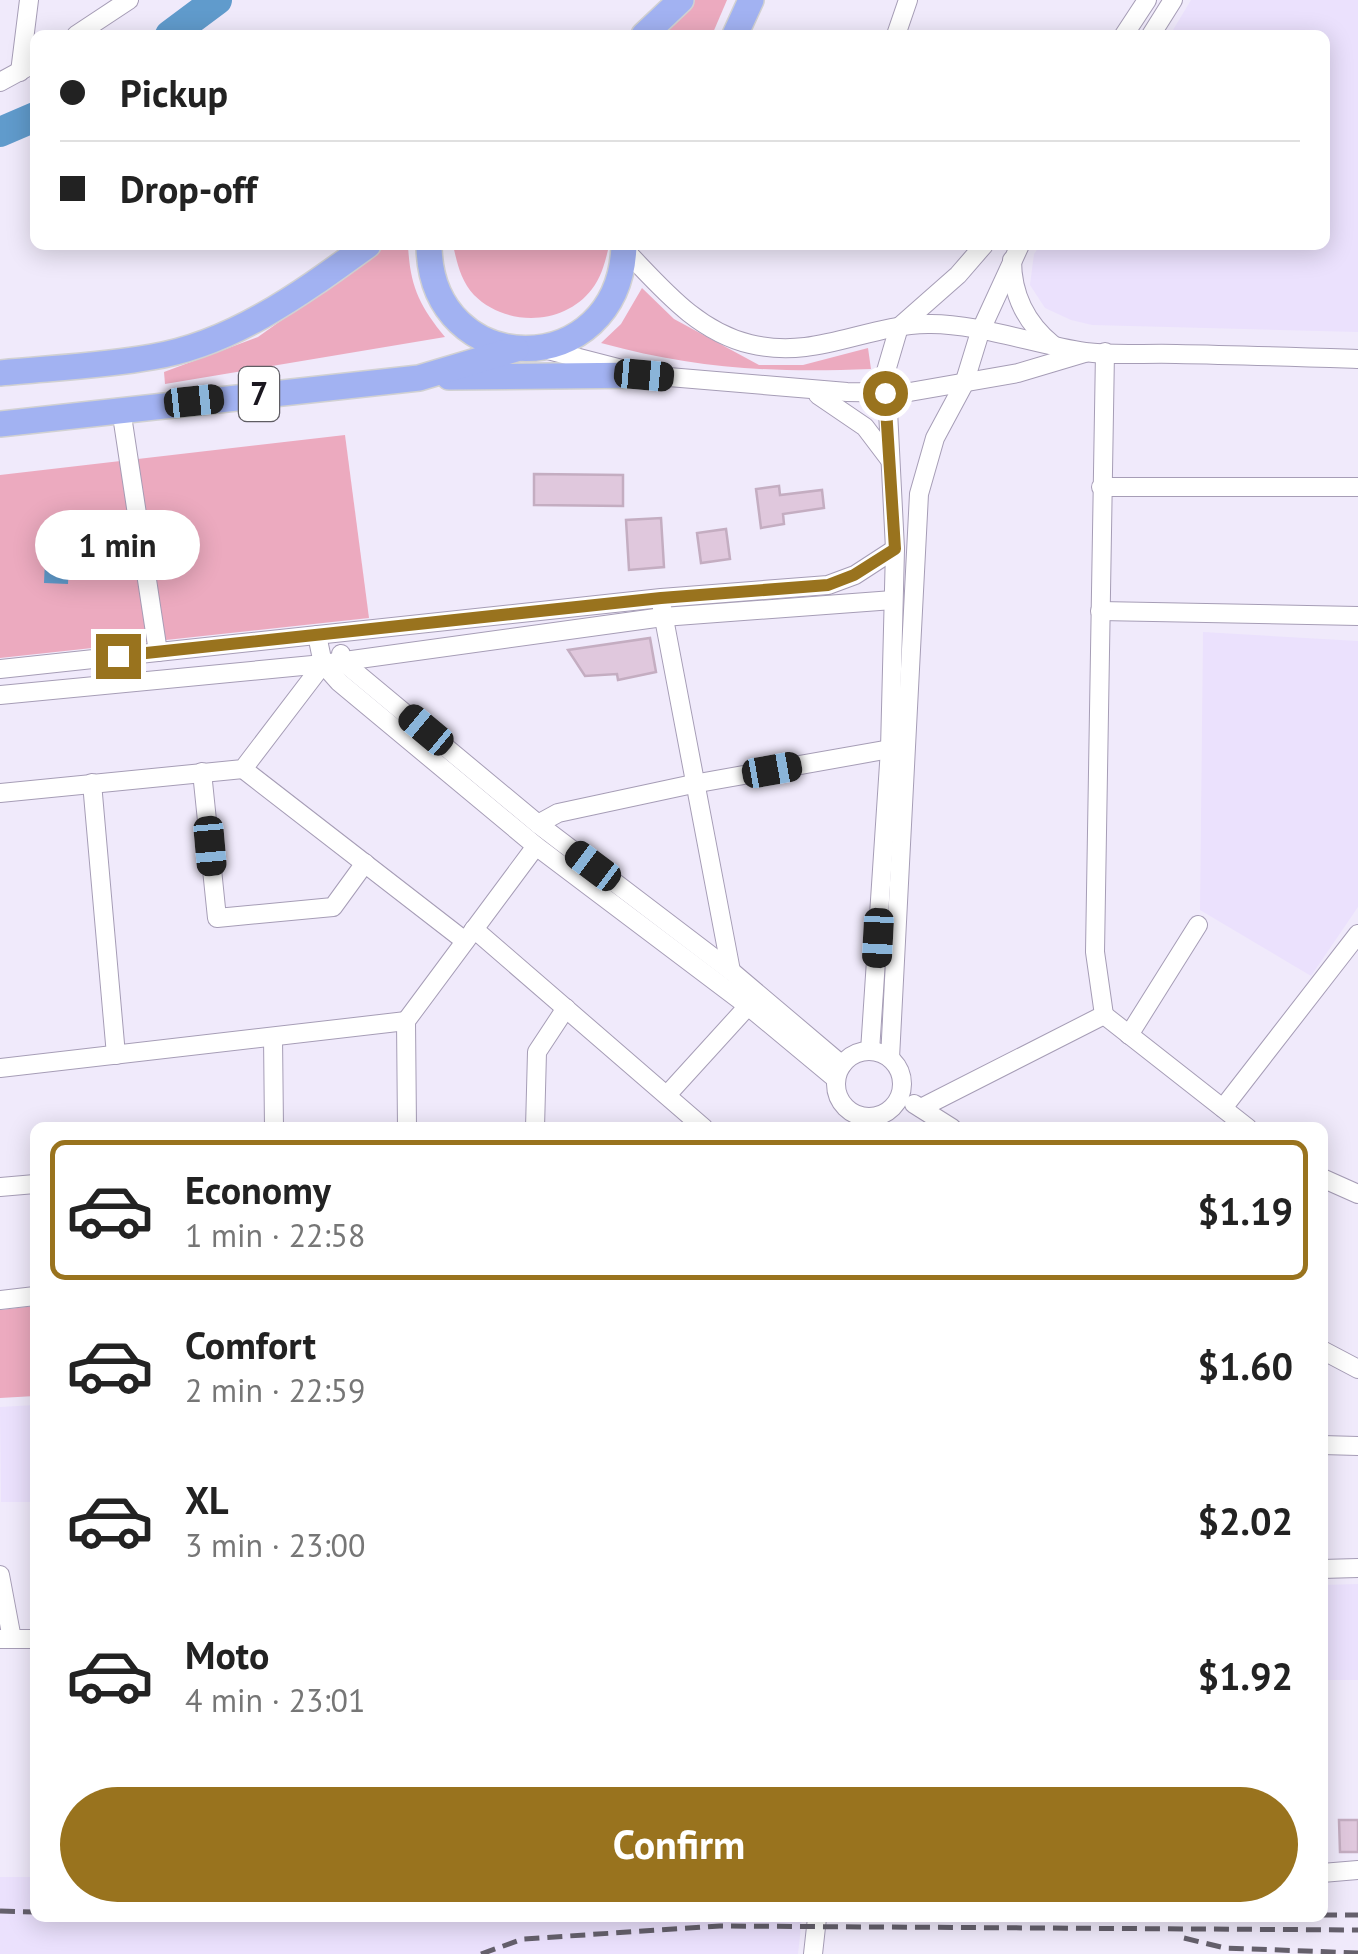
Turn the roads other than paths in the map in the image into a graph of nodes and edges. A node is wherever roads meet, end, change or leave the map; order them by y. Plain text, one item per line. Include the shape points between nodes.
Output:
1 (29, 0) edge
2 (129, 0) edge
3 (681, 0) edge
4 (751, 0) edge
5 (908, 0) edge
6 (1146, 0) edge
7 (1174, 0) edge
8 (84, 30) edge
9 (649, 30) edge
10 (736, 30) edge
11 (898, 30) edge
12 (1127, 30) edge
13 (1153, 30) edge
14 (28, 67) edge
15 (0, 82) edge
16 (361, 250) edge
17 (429, 250) edge
18 (624, 250) edge
19 (627, 250) edge
20 (980, 250) edge
21 (1016, 252) edge
22 (899, 327) junction
23 (980, 332) junction
24 (1054, 345) junction
25 (544, 348) junction
26 (516, 350) junction
27 (1096, 352) junction
28 (1358, 359) edge
29 (0, 374) edge
30 (644, 375) junction
31 (420, 378) junction
32 (964, 384) junction
33 (804, 389) junction
34 (885, 393) junction
35 (121, 410) junction
36 (0, 424) edge
37 (892, 462) junction
38 (1102, 487) junction
39 (1358, 487) edge
40 (895, 549) junction
41 (894, 600) junction
42 (662, 607) junction
43 (1100, 612) junction
44 (1358, 616) edge
45 (337, 633) junction
46 (317, 634) junction
47 (158, 652) junction
48 (332, 662) junction
49 (0, 669) edge
50 (0, 695) edge
51 (890, 749) junction
52 (243, 769) junction
53 (202, 772) junction
54 (92, 783) junction
55 (693, 784) junction
56 (0, 793) edge
57 (538, 824) junction
58 (536, 846) junction
59 (365, 864) junction
60 (1198, 925) dead end
61 (1358, 934) edge
62 (470, 935) junction
63 (731, 971) junction
64 (748, 1006) junction
65 (566, 1008) junction
66 (1104, 1015) junction
67 (406, 1022) junction
68 (1129, 1034) junction
69 (273, 1037) junction
70 (870, 1050) junction
71 (116, 1055) junction
72 (890, 1058) junction
73 (0, 1068) edge
74 (839, 1072) junction
75 (666, 1095) junction
76 (900, 1095) junction
77 (921, 1108) junction
78 (1223, 1108) junction
79 (857, 1120) edge
80 (274, 1122) edge
81 (407, 1122) edge
82 (535, 1122) edge
83 (697, 1122) edge
84 (943, 1122) edge
85 (1240, 1122) edge
86 (1328, 1181) edge
87 (30, 1184) edge
88 (0, 1187) edge
89 (1358, 1194) edge
90 (30, 1297) edge
91 (0, 1300) edge
92 (1328, 1353) edge
93 (1358, 1369) edge
94 (1328, 1445) edge
95 (1358, 1446) edge
96 (1358, 1568) edge
97 (1328, 1569) edge
98 (0, 1575) edge
99 (6, 1640) edge
100 (1358, 1870) edge
101 (1328, 1872) edge
102 (817, 1922) edge
103 (828, 1922) edge
104 (813, 1954) edge
105 (825, 1954) edge

1 - 14 street
2 - 8 street
3 - 9 highway
4 - 10 highway
5 - 11 street
6 - 12 street
7 - 13 street
14 - 15 street
16 - 29 highway, 7 via 290,300 207,342 154,357
17 - 26 highway, 7 via 440,298 459,323 485,341
18 - 25 highway, 7 via 611,302 582,332
19 - 22 street via 692,316 748,344 807,349
20 - 22 street
21 - 23 street
21 - 24 street via 1018,301
22 - 23 street via 945,324
22 - 34 street
23 - 24 street
23 - 32 street
24 - 27 street
25 - 26 highway, 7
25 - 30 street
26 - 31 highway, 7
27 - 28 street
27 - 32 street
27 - 38 street
30 - 31 highway
30 - 33 street
31 - 35 highway, 7
32 - 34 street
32 - 72 street via 936,438 919,494
33 - 34 street
33 - 37 street via 852,415
34 - 37 street
35 - 36 highway, 7
35 - 47 street
37 - 40 street
38 - 39 street
38 - 43 street
40 - 41 street
40 - 42 street via 828,585
41 - 42 street
41 - 51 street
42 - 45 street
42 - 48 street
42 - 55 street
43 - 44 street
43 - 66 street via 1095,952
45 - 46 street
45 - 48 street
46 - 47 street
46 - 48 street
47 - 49 street
48 - 50 street
48 - 52 street
48 - 57 street
48 - 58 street via 339,682
51 - 55 street
51 - 70 street
52 - 53 street
52 - 59 street
53 - 54 street
53 - 59 street via 217,918 333,907
54 - 56 street
54 - 71 street
55 - 57 street via 558,812
55 - 63 street
57 - 63 street
58 - 62 street
58 - 64 street
59 - 62 street
60 - 68 street
61 - 78 street
62 - 65 street
62 - 67 street
63 - 74 street
64 - 74 street
64 - 75 street
65 - 75 street
65 - 82 street via 536,1052
66 - 68 street
66 - 77 street
67 - 69 street
67 - 81 street
68 - 78 street
69 - 71 street
69 - 80 street
70 - 72 street
70 - 74 street via 854,1054
71 - 73 street
72 - 76 street via 901,1079
74 - 79 street via 838,1096
75 - 83 street
76 - 77 street
76 - 79 street via 890,1109
77 - 84 street
78 - 85 street
86 - 89 street
87 - 88 street
90 - 91 street
92 - 93 street
94 - 95 street
96 - 97 street
98 - 99 street
100 - 101 street
102 - 104 street
103 - 105 street

